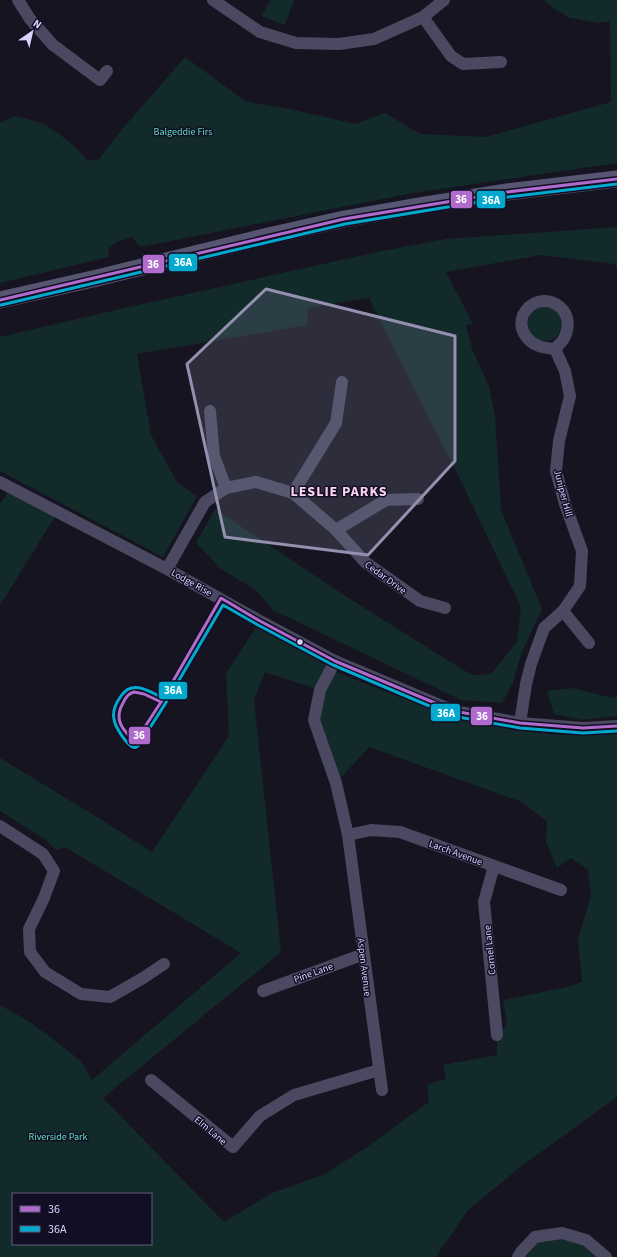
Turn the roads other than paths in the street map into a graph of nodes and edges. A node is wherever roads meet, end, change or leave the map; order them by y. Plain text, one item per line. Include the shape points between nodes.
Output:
1 (18, 0) edge
2 (213, 0) edge
3 (444, 0) edge
4 (424, 17) junction
5 (501, 62) dead end
6 (100, 80) dead end
7 (617, 179) edge
8 (0, 300) edge
9 (554, 349) dead end
10 (342, 382) dead end
11 (210, 411) dead end
12 (0, 482) edge
13 (226, 488) junction
14 (293, 493) junction
15 (418, 499) dead end
16 (336, 530) junction
17 (168, 569) junction
18 (445, 608) dead end
19 (563, 611) junction
20 (589, 643) dead end
21 (335, 661) junction
22 (520, 723) junction
23 (617, 726) edge
24 (0, 826) edge
25 (348, 835) junction
26 (494, 866) junction
27 (561, 890) dead end
28 (364, 954) junction
29 (164, 964) dead end
30 (263, 991) dead end
31 (497, 1035) dead end
32 (379, 1070) junction
33 (152, 1080) dead end
34 (382, 1090) dead end
35 (518, 1257) edge
36 (606, 1257) edge

1 - 6 street via 30,19 53,45
2 - 4 street via 260,32 296,43 339,44 374,39
3 - 4 street
4 - 5 street via 451,56 463,64
7 - 8 main road via 507,192 344,219
9 - 19 street, Juniper Hill via 565,372 570,396 559,442 556,471 582,551 580,586
10 - 14 street via 336,423
11 - 13 street via 214,456
12 - 17 street, Lodge Rise
13 - 14 street, Cedar Drive via 256,482
13 - 17 street, Cedar Drive via 205,502
14 - 16 street, Cedar Drive
15 - 16 street via 386,500
16 - 18 street, Cedar Drive via 365,562 420,601
17 - 21 street, Lodge Rise
19 - 20 street
19 - 22 street, Juniper Hill via 544,628 527,677
21 - 22 street, Lodge Rise via 454,711
21 - 25 street, Aspen Avenue via 320,690 314,720 336,783
22 - 23 street, Lodge Rise via 583,728
24 - 29 street via 44,854 54,871 29,929 30,952 45,972 81,994 110,997
25 - 26 street, Larch Avenue via 371,830 400,832
25 - 28 street, Aspen Avenue
26 - 27 street, Larch Avenue
26 - 31 street, Cornel Lane via 484,902
28 - 30 street, Pine Lane
28 - 32 street, Aspen Avenue
32 - 33 street, Elm Lane via 294,1095 260,1116 233,1147
32 - 34 street, Aspen Avenue
35 - 36 street via 535,1237 562,1233 586,1240

